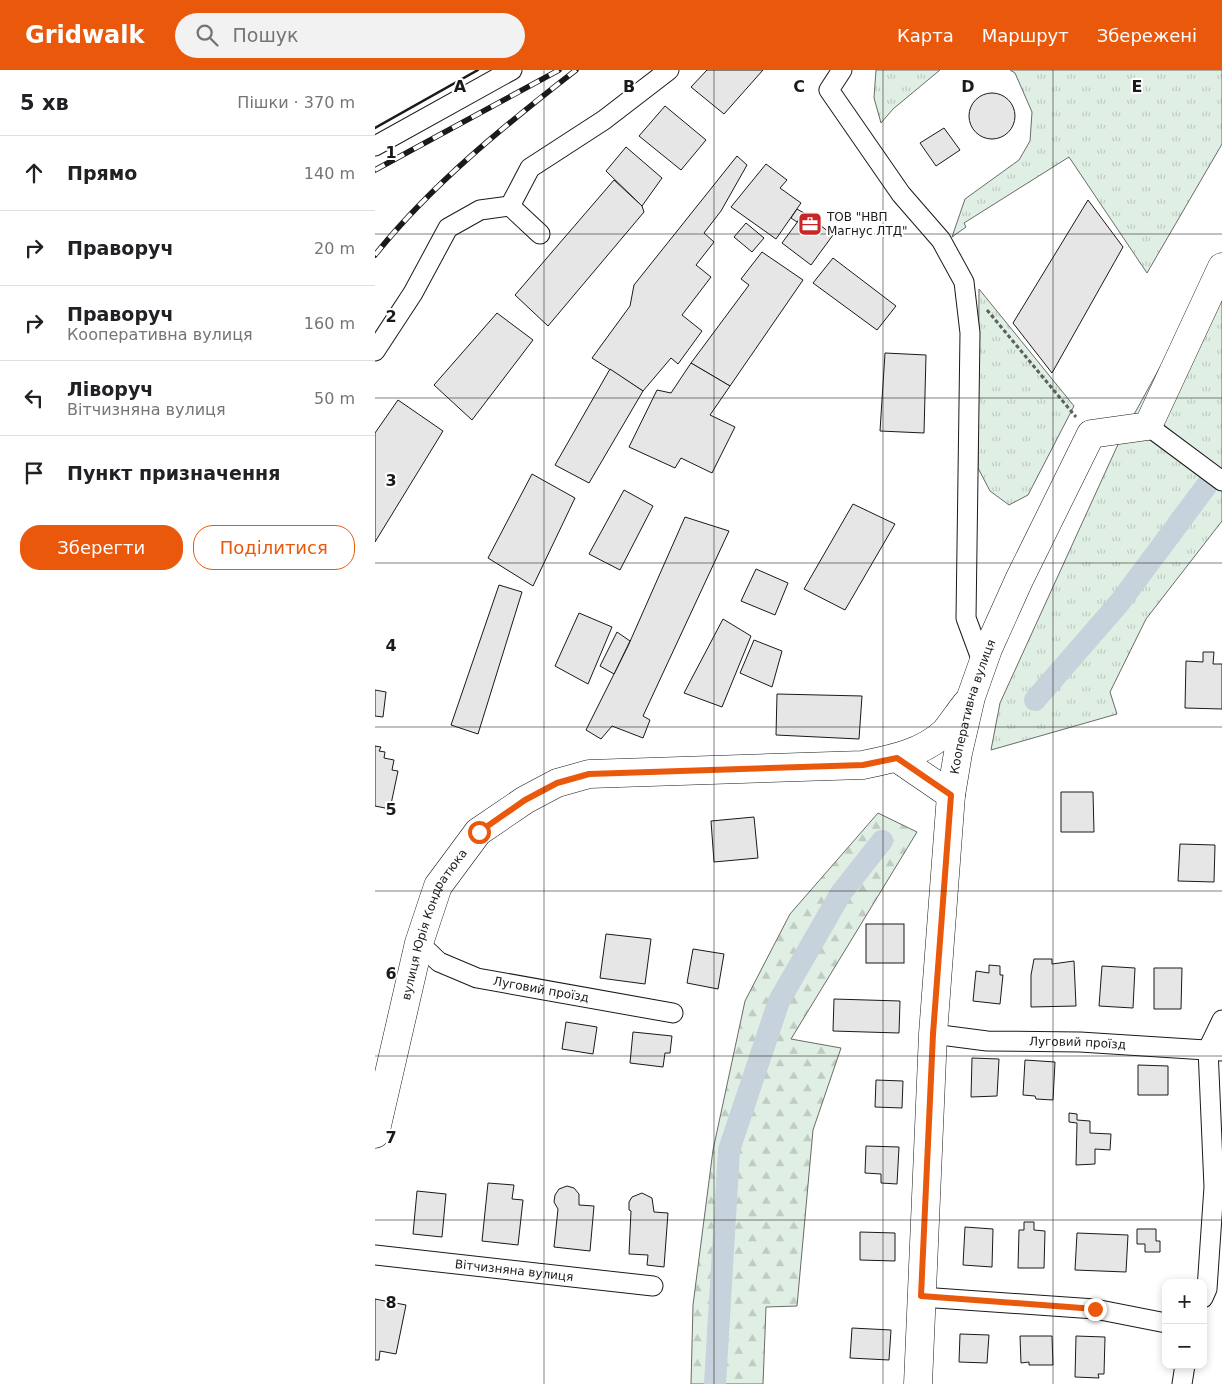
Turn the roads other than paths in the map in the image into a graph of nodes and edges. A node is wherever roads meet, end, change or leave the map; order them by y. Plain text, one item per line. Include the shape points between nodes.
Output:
1 (512, 70) edge
2 (669, 70) edge
3 (842, 70) edge
4 (375, 146) edge
5 (510, 206) junction
6 (540, 234) dead end
7 (1222, 267) edge
8 (375, 351) edge
9 (1148, 426) junction
10 (1222, 481) edge
11 (983, 664) junction
12 (971, 697) junction
13 (897, 758) junction
14 (951, 795) junction
15 (419, 943) junction
16 (673, 1013) dead end
17 (1222, 1020) edge
18 (933, 1034) junction
19 (1215, 1050) edge
20 (375, 1134) edge
21 (375, 1255) edge
22 (653, 1286) dead end
23 (1207, 1289) edge
24 (921, 1296) junction
25 (1162, 1322) edge
26 (1184, 1369) edge
27 (918, 1384) edge
28 (1182, 1384) edge

1 - 4 street
2 - 5 street via 604,120 530,168
3 - 11 street via 829,90 901,194 941,240 964,282 970,333 966,618
5 - 6 street
5 - 8 street via 480,210 448,228 413,293
7 - 9 street
9 - 10 street
9 - 11 street, Кооперативна вулиця via 1091,434 1019,580
11 - 12 street, Кооперативна вулиця
12 - 13 street, вулиця Юрія Кондратюка via 944,732 921,749
12 - 14 street, Кооперативна вулиця
13 - 14 street
13 - 15 street, вулиця Юрія Кондратюка via 863,765 589,774 557,783 525,800 479,832 438,886
14 - 18 street, Кооперативна вулиця
15 - 16 street, Луговий проїзд via 439,962 477,978
15 - 20 street, вулиця Юрія Кондратюка
17 - 19 street
18 - 19 street, Луговий проїзд via 987,1041 1079,1042
18 - 24 street, Кооперативна вулиця
19 - 23 street via 1214,1187
21 - 22 street, Вітчизняна вулиця
24 - 25 street via 1095,1309
24 - 27 street, Кооперативна вулиця
26 - 28 street

